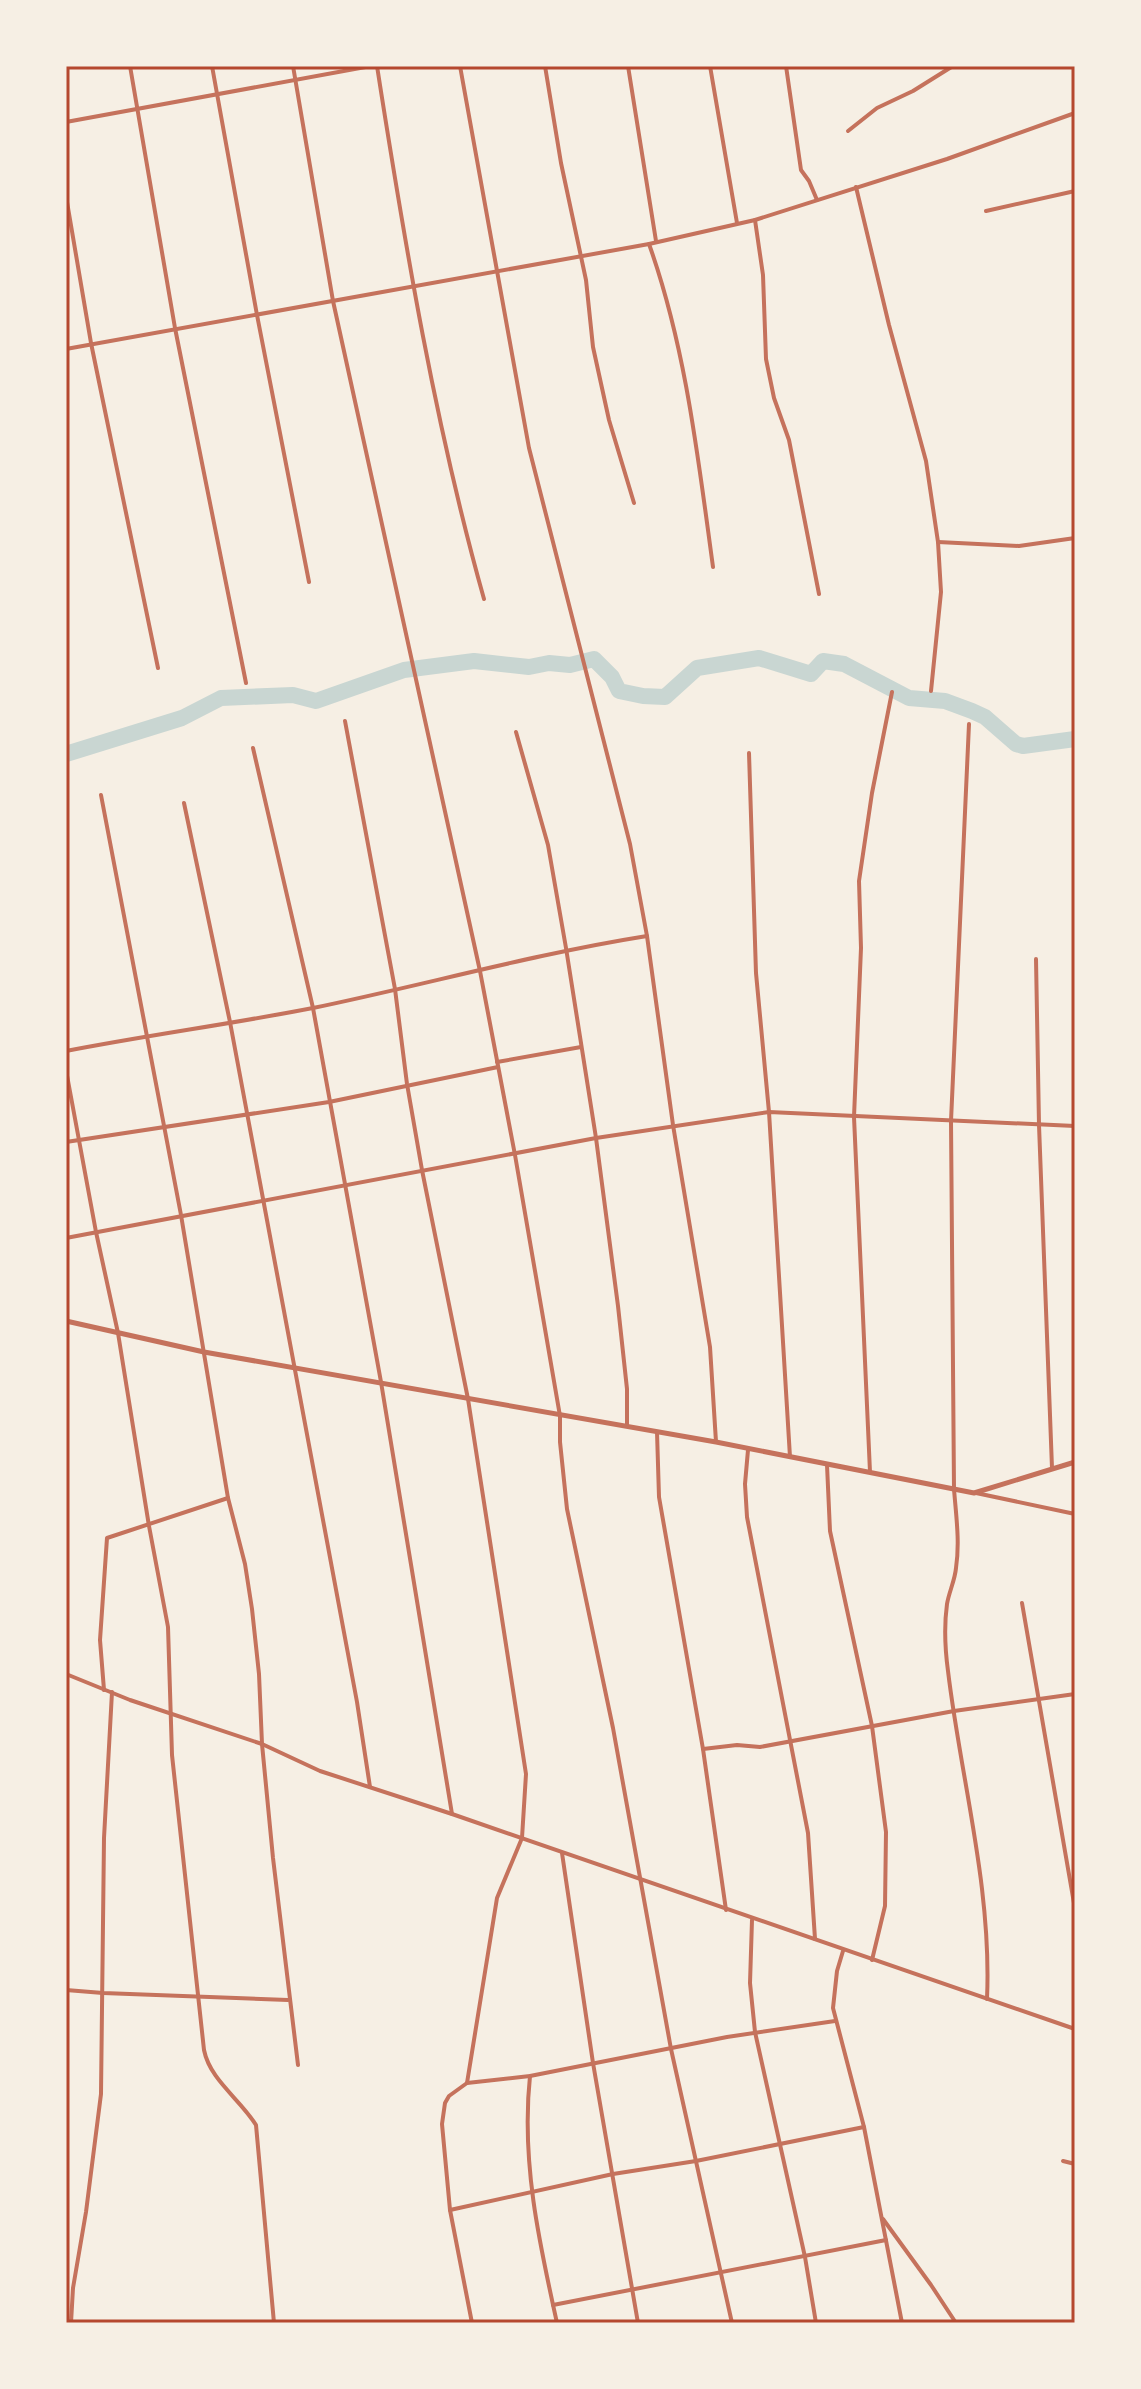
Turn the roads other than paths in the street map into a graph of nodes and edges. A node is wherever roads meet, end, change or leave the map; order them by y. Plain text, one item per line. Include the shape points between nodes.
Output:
1 (130, 66) edge
2 (212, 66) edge
3 (293, 66) edge
4 (374, 66) edge
5 (460, 66) edge
6 (545, 66) edge
7 (628, 66) edge
8 (710, 66) edge
9 (786, 66) edge
10 (953, 66) edge
11 (296, 79) junction
12 (216, 95) junction
13 (136, 110) junction
14 (1075, 113) edge
15 (66, 122) edge
16 (848, 131) dead end
17 (856, 187) junction
18 (1075, 191) edge
19 (66, 196) edge
20 (817, 200) junction
21 (986, 211) dead end
22 (755, 220) junction
23 (737, 223) junction
24 (656, 242) junction
25 (649, 244) junction
26 (580, 255) junction
27 (499, 272) junction
28 (414, 287) junction
29 (333, 301) junction
30 (257, 315) junction
31 (175, 328) junction
32 (91, 343) junction
33 (66, 349) edge
34 (634, 503) dead end
35 (1075, 538) edge
36 (938, 542) junction
37 (713, 567) dead end
38 (309, 582) dead end
39 (819, 594) dead end
40 (484, 599) dead end
41 (158, 668) dead end
42 (246, 683) dead end
43 (931, 691) dead end
44 (892, 692) dead end
45 (345, 721) dead end
46 (969, 724) dead end
47 (516, 732) dead end
48 (253, 748) dead end
49 (749, 753) dead end
50 (101, 795) dead end
51 (184, 803) dead end
52 (647, 936) junction
53 (566, 948) junction
54 (1036, 959) dead end
55 (480, 971) junction
56 (395, 989) junction
57 (313, 1008) junction
58 (230, 1022) junction
59 (145, 1036) junction
60 (581, 1047) junction
61 (66, 1051) edge
62 (498, 1064) junction
63 (66, 1070) edge
64 (407, 1084) junction
65 (329, 1102) junction
66 (769, 1112) junction
67 (247, 1113) junction
68 (854, 1117) junction
69 (951, 1121) junction
70 (673, 1125) junction
71 (1039, 1125) junction
72 (1075, 1126) edge
73 (163, 1127) junction
74 (596, 1138) junction
75 (79, 1140) junction
76 (66, 1142) edge
77 (515, 1155) junction
78 (422, 1170) junction
79 (343, 1184) junction
80 (264, 1202) junction
81 (181, 1215) junction
82 (96, 1232) junction
83 (66, 1238) edge
84 (66, 1321) edge
85 (118, 1333) junction
86 (204, 1352) junction
87 (294, 1366) junction
88 (381, 1382) junction
89 (468, 1399) junction
90 (560, 1416) junction
91 (627, 1426) junction
92 (657, 1432) junction
93 (716, 1442) junction
94 (748, 1450) junction
95 (790, 1458) junction
96 (1075, 1462) edge
97 (827, 1465) junction
98 (1052, 1471) junction
99 (870, 1472) junction
100 (954, 1489) junction
101 (974, 1493) junction
102 (228, 1498) junction
103 (1075, 1514) edge
104 (149, 1526) junction
105 (1022, 1603) dead end
106 (66, 1674) edge
107 (104, 1690) junction
108 (112, 1692) junction
109 (1075, 1694) edge
110 (1039, 1700) junction
111 (954, 1711) junction
112 (169, 1712) junction
113 (872, 1726) junction
114 (790, 1740) junction
115 (262, 1744) junction
116 (703, 1749) junction
117 (370, 1787) junction
118 (452, 1814) junction
119 (522, 1838) junction
120 (562, 1853) junction
121 (642, 1880) junction
122 (1075, 1909) edge
123 (726, 1910) junction
124 (752, 1919) junction
125 (815, 1939) junction
126 (843, 1951) junction
127 (872, 1960) junction
128 (66, 1990) edge
129 (103, 1993) junction
130 (197, 1996) junction
131 (987, 1999) junction
132 (288, 2000) junction
133 (835, 2021) junction
134 (1075, 2029) edge
135 (755, 2032) junction
136 (671, 2049) junction
137 (593, 2063) junction
138 (298, 2065) dead end
139 (530, 2076) junction
140 (467, 2083) junction
141 (864, 2127) junction
142 (778, 2145) junction
143 (696, 2161) junction
144 (1063, 2161) dead end
145 (1075, 2164) edge
146 (613, 2174) junction
147 (530, 2193) junction
148 (450, 2210) junction
149 (881, 2217) junction
150 (886, 2240) junction
151 (805, 2257) junction
152 (723, 2273) junction
153 (632, 2290) junction
154 (553, 2305) junction
155 (71, 2323) edge
156 (274, 2323) edge
157 (472, 2323) edge
158 (557, 2323) edge
159 (638, 2323) edge
160 (732, 2323) edge
161 (816, 2323) edge
162 (902, 2323) edge
163 (956, 2323) edge

1 - 13 street
2 - 12 street
3 - 11 street
4 - 11 street
4 - 28 street
5 - 27 street
6 - 26 street
7 - 24 street
8 - 23 street
9 - 20 street via 801,170
10 - 16 street via 877,108
11 - 12 street
11 - 29 street
12 - 13 street
12 - 30 street
13 - 15 street
13 - 31 street
14 - 17 street
17 - 20 street
17 - 36 street via 921,435
18 - 21 street
19 - 32 street
20 - 22 street
22 - 23 street
22 - 39 street via 766,359 789,440
23 - 24 street
24 - 25 street
25 - 26 street
25 - 37 street via 678,345
26 - 27 street
26 - 34 street via 593,347
27 - 28 street
27 - 52 street via 529,448 630,844
28 - 29 street
28 - 40 street via 457,504
29 - 30 street
29 - 55 street
30 - 31 street
30 - 38 street
31 - 32 street
31 - 42 street
32 - 33 street
32 - 41 street
35 - 36 street via 1019,546
36 - 43 street via 940,615
44 - 68 street via 859,881
45 - 56 street
46 - 69 street
47 - 53 street via 548,845
48 - 57 street
49 - 66 street via 756,973
50 - 59 street
51 - 58 street
52 - 53 street
52 - 70 street
53 - 55 street
53 - 60 street
54 - 71 street
55 - 56 street
55 - 62 street
56 - 57 street
56 - 64 street
57 - 58 street
57 - 65 street
58 - 59 street
58 - 67 street
59 - 61 street
59 - 73 street
60 - 62 street
60 - 74 street
62 - 64 street
62 - 77 street
63 - 75 street
64 - 65 street
64 - 78 street
65 - 67 street
65 - 79 street
66 - 68 street
66 - 70 street
66 - 95 street
67 - 73 street
67 - 80 street
68 - 69 street
68 - 99 street
69 - 71 street
69 - 100 street
70 - 74 street
70 - 93 street via 710,1347
71 - 72 street
71 - 98 street
73 - 75 street
73 - 81 street
74 - 77 street
74 - 91 street
75 - 76 street
75 - 82 street
77 - 78 street
77 - 90 street
78 - 79 street
78 - 89 street
79 - 80 street
79 - 88 street
80 - 81 street
80 - 87 street
81 - 82 street
81 - 86 street
82 - 83 street
82 - 85 street
84 - 85 street
85 - 86 street
85 - 104 street
86 - 87 street
86 - 102 street
87 - 88 street
87 - 117 street
88 - 89 street
88 - 118 street
89 - 90 street
89 - 119 street via 526,1774
90 - 91 street
90 - 121 street via 567,1509
91 - 92 street
92 - 93 street
92 - 116 street via 659,1497
93 - 94 street
94 - 95 street
94 - 114 street via 747,1517
95 - 97 street
96 - 98 street
97 - 99 street
97 - 113 street via 830,1531
98 - 101 street
99 - 100 street
100 - 101 street
100 - 111 street via 958,1540 945,1631
101 - 103 street
102 - 104 street
102 - 115 street via 252,1609
104 - 107 street via 107,1538 100,1640
104 - 112 street via 168,1627
105 - 110 street
106 - 107 street
107 - 108 street
108 - 112 street
108 - 129 street
109 - 110 street
110 - 111 street
110 - 122 street
111 - 113 street
111 - 131 street via 980,1874
112 - 115 street
112 - 130 street
113 - 114 street
113 - 127 street via 887,1876
114 - 116 street
114 - 125 street via 808,1833
115 - 117 street
115 - 132 street
116 - 123 street
117 - 118 street
118 - 119 street
119 - 120 street
119 - 140 street via 497,1898
120 - 121 street
120 - 137 street
121 - 123 street
121 - 136 street
123 - 124 street
124 - 125 street
124 - 135 street
125 - 126 street
126 - 127 street
126 - 133 street via 834,1986
127 - 131 street
128 - 129 street
129 - 130 street
129 - 155 street via 101,2094
130 - 132 street
130 - 156 street via 208,2067 256,2125
131 - 134 street
132 - 138 street
133 - 135 street
133 - 141 street
135 - 136 street
135 - 142 street
136 - 137 street
136 - 143 street
137 - 139 street
137 - 146 street
139 - 140 street
139 - 147 street
140 - 148 street via 449,2096 442,2124
141 - 142 street
141 - 149 street
142 - 143 street
142 - 151 street
143 - 146 street
143 - 152 street
144 - 145 street
146 - 147 street
146 - 153 street
147 - 148 street
147 - 154 street
148 - 157 street
149 - 150 street
149 - 163 street
150 - 151 street
150 - 162 street
151 - 152 street
151 - 161 street
152 - 153 street
152 - 160 street
153 - 154 street
153 - 159 street
154 - 158 street

